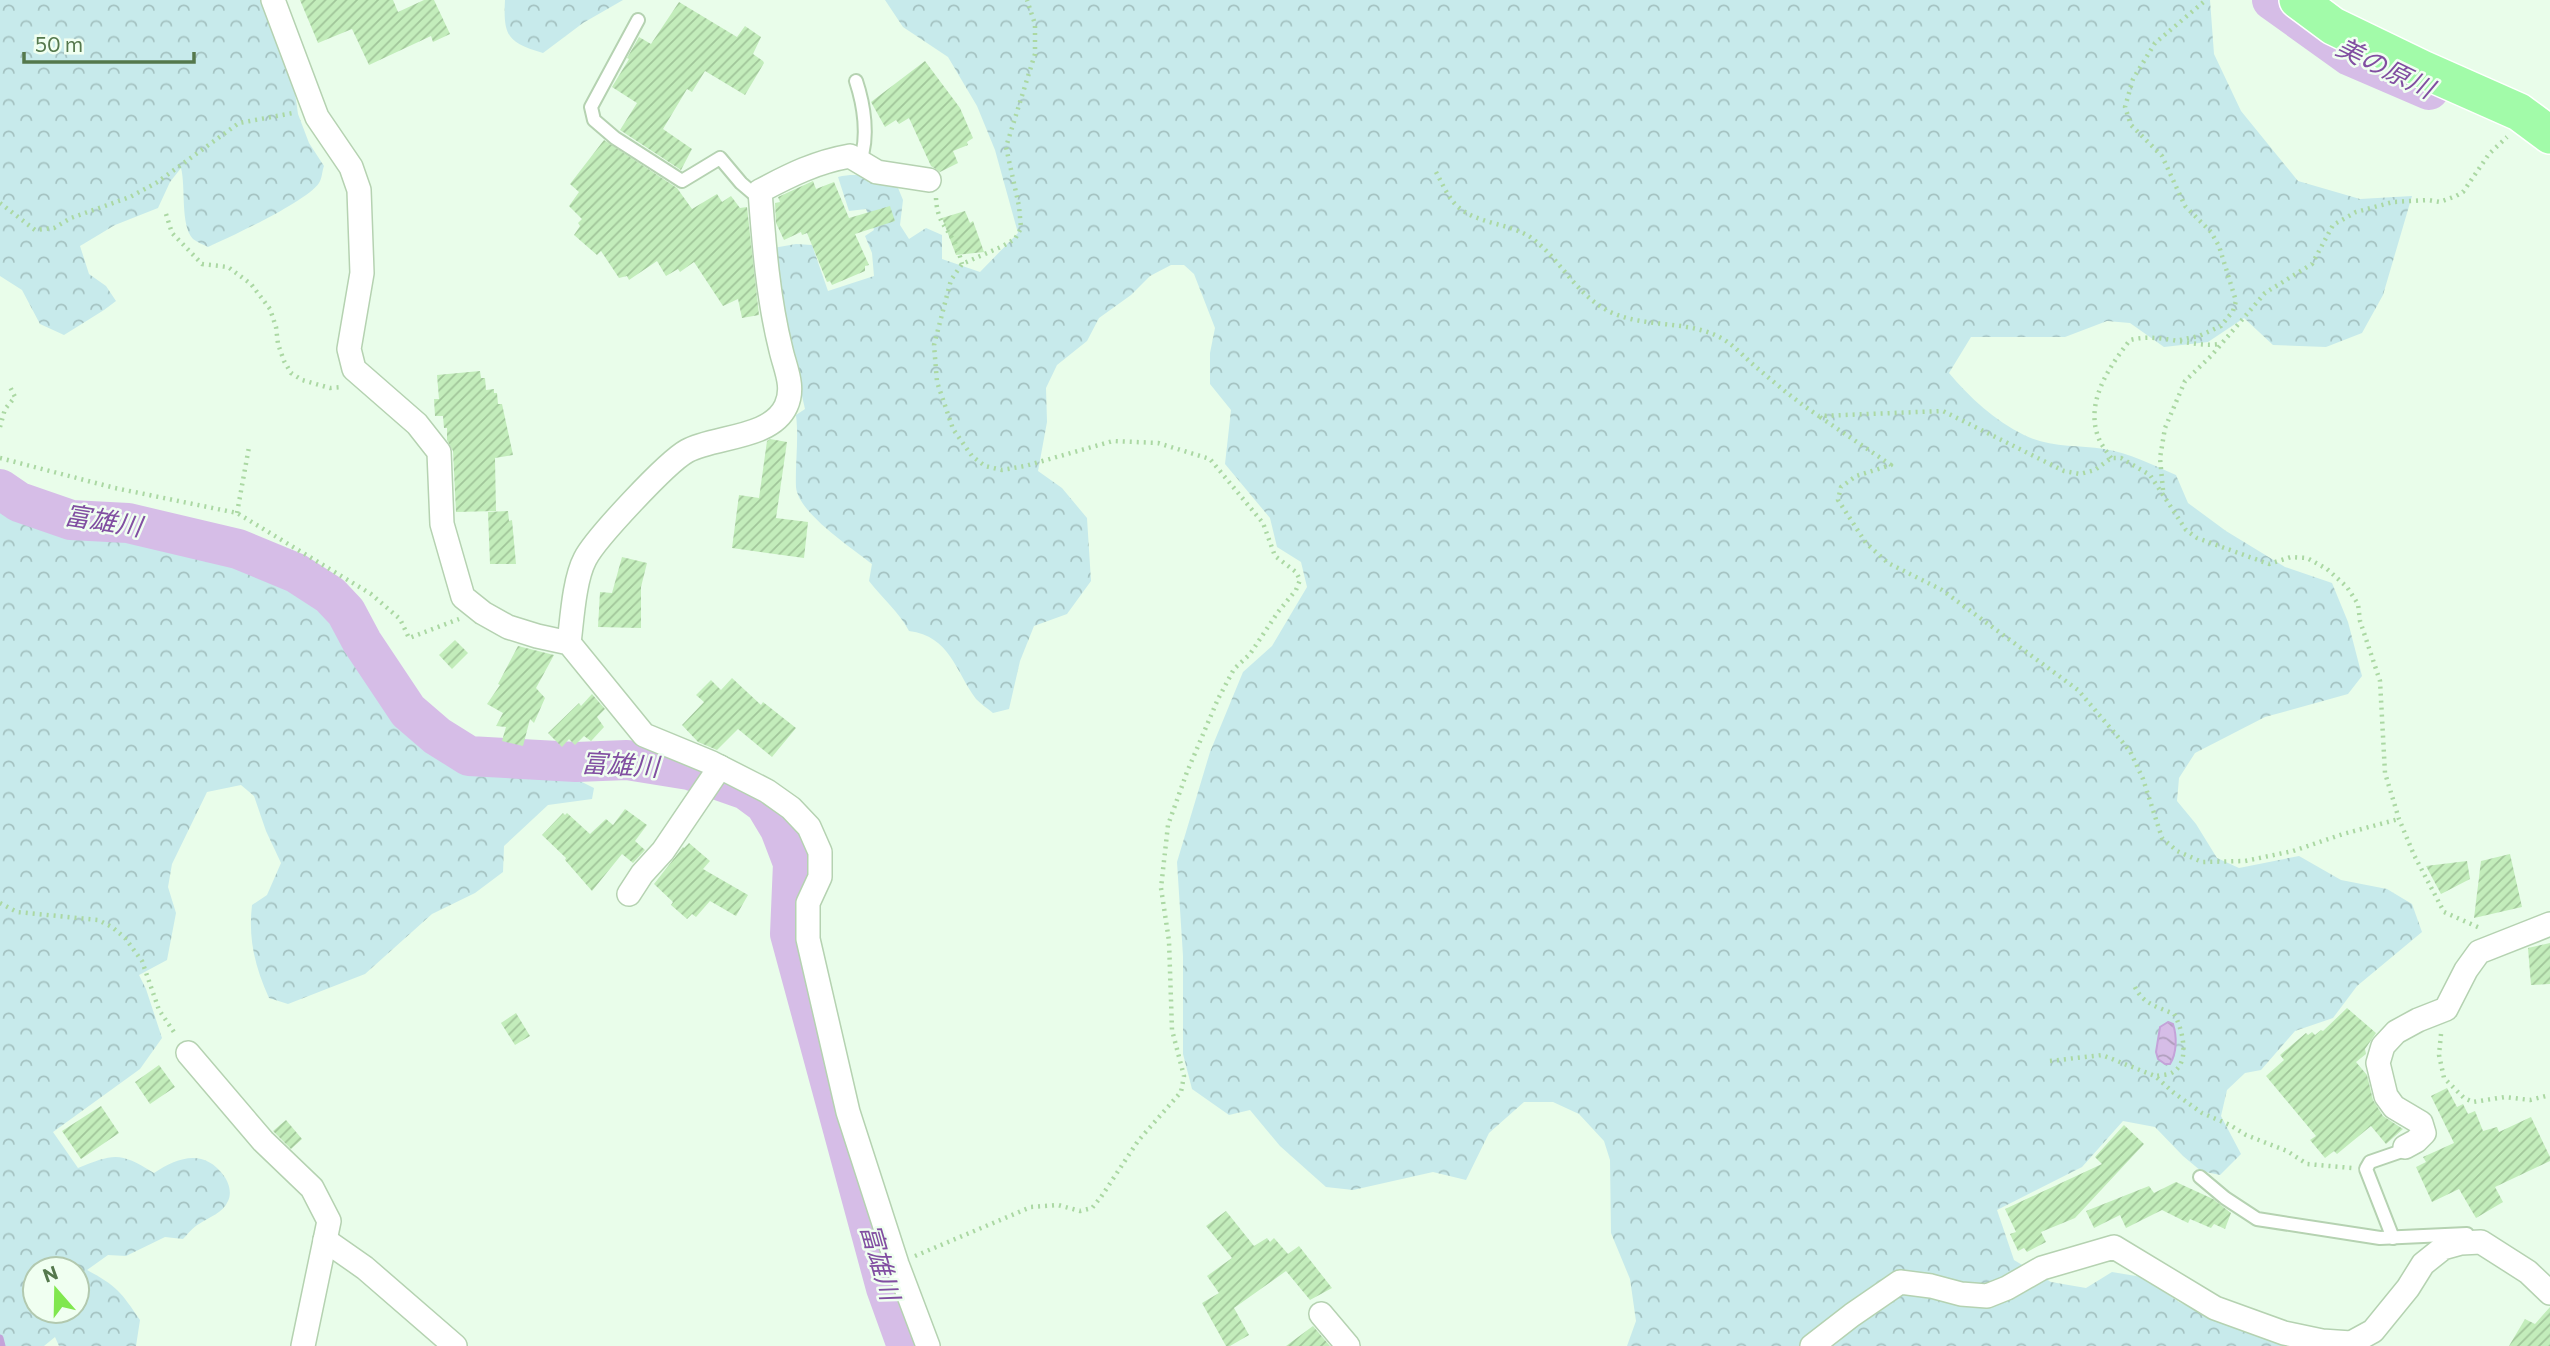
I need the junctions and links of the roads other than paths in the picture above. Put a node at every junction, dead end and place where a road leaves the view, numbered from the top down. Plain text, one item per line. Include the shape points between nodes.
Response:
1 (273, 0) edge
2 (2298, 0) edge
3 (638, 20) dead end
4 (856, 81) dead end
5 (2539, 127) edge
6 (860, 161) junction
7 (929, 180) road end
8 (761, 200) junction
9 (569, 643) junction
10 (720, 767) junction
11 (629, 894) dead end
12 (2550, 924) edge
13 (188, 1053) road end
14 (2405, 1147) joint
15 (2200, 1177) dead end
16 (2393, 1238) junction
17 (325, 1240) junction
18 (2481, 1242) junction
19 (2550, 1293) edge
20 (1321, 1314) dead end
21 (303, 1346) edge
22 (455, 1346) edge
23 (928, 1346) edge
24 (1348, 1346) edge
25 (1812, 1346) edge

1 - 9 street via 317,117 351,167 359,190 362,273 349,349 354,369 417,424 439,453 442,524 463,597 508,627
2 - 5 main road via 2333,26 2519,112
3 - 8 lane via 591,107 594,120 682,181 720,158
4 - 6 lane via 866,146
6 - 7 street via 877,172
6 - 8 street via 850,156 822,161 760,191
8 - 9 street via 768,284 790,380 787,406 753,432 686,451 610,527 585,560
9 - 10 street via 645,735
10 - 11 street
10 - 23 street via 791,808 808,827 820,852 820,877 808,903 808,939 848,1112
12 - 14 street via 2479,952 2446,1009 2396,1032 2384,1046 2378,1063 2386,1096 2394,1107 2421,1124 2424,1133
13 - 17 street via 263,1141 312,1188 329,1221
14 - 16 lane via 2370,1162 2366,1169
15 - 16 lane via 2257,1219
16 - 18 lane via 2469,1234
17 - 21 street
17 - 22 street via 365,1268
18 - 19 street via 2528,1272
18 - 25 street via 2443,1248 2423,1264 2373,1331 2351,1343 2284,1333 2215,1308 2114,1247 2042,1268 1987,1296 1900,1282
20 - 24 street

